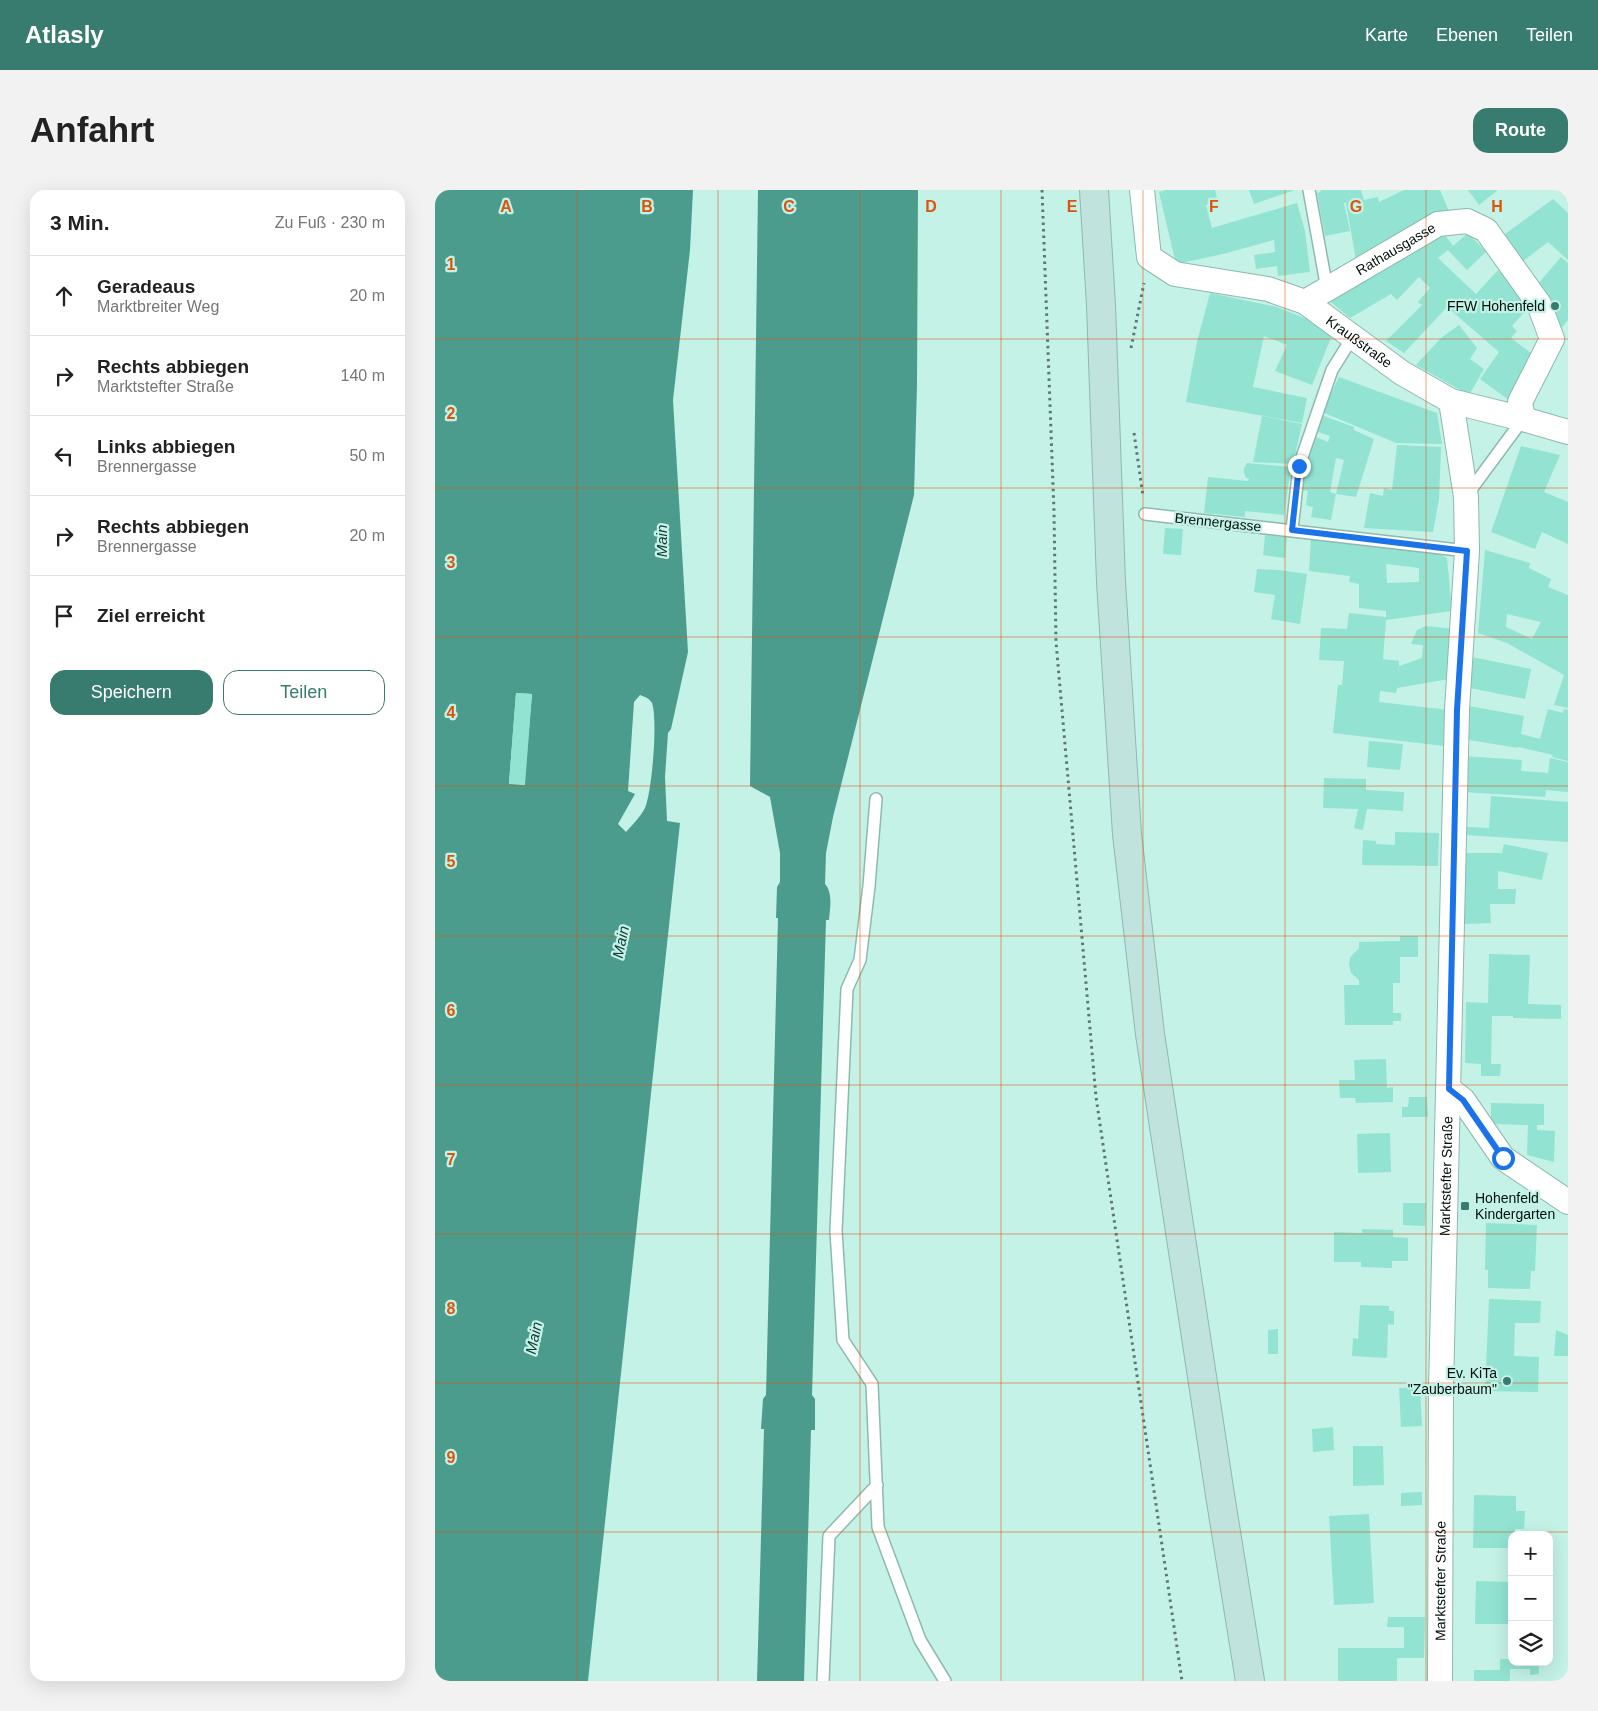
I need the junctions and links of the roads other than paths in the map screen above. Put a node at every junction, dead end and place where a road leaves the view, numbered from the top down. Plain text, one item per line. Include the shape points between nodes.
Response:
1 (1094, 190) edge
2 (1142, 190) edge
3 (1309, 190) edge
4 (1327, 289) junction
5 (1305, 302) junction
6 (1352, 338) junction
7 (1451, 401) junction
8 (1523, 418) junction
9 (1568, 432) edge
10 (1466, 497) junction
11 (1145, 514) road end
12 (1292, 530) junction
13 (1467, 551) junction
14 (876, 799) dead end
15 (1449, 1089) junction
16 (1568, 1202) edge
17 (877, 1485) junction
18 (823, 1681) edge
19 (945, 1681) edge
20 (1250, 1681) edge
21 (1441, 1681) edge

1 - 20 main road via 1111,582 1127,834 1151,1034 1219,1495
2 - 5 street, Kraußstraße via 1149,257 1175,274 1268,289
3 - 4 lane
4 - 5 street, Rathausgasse
4 - 8 street, Rathausgasse via 1438,224 1467,221 1486,230 1539,304 1552,339 1520,402
5 - 6 street, Kraußstraße
6 - 7 street, Kraußstraße via 1402,373
6 - 12 lane via 1332,370 1299,466
7 - 8 street, Kraußstraße
7 - 10 street, Marktstefter Straße
8 - 9 street, Kraußstraße
8 - 10 lane
10 - 13 street, Marktstefter Straße
11 - 12 lane, Brennergasse
12 - 13 lane, Brennergasse
13 - 15 street, Marktstefter Straße via 1457,710
14 - 17 lane via 860,960 847,989 836,1231 843,1340 872,1384
15 - 16 street via 1463,1100 1503,1158
15 - 21 street, Marktstefter Straße via 1441,1388
17 - 18 lane via 829,1536
17 - 19 lane via 878,1527 919,1640

